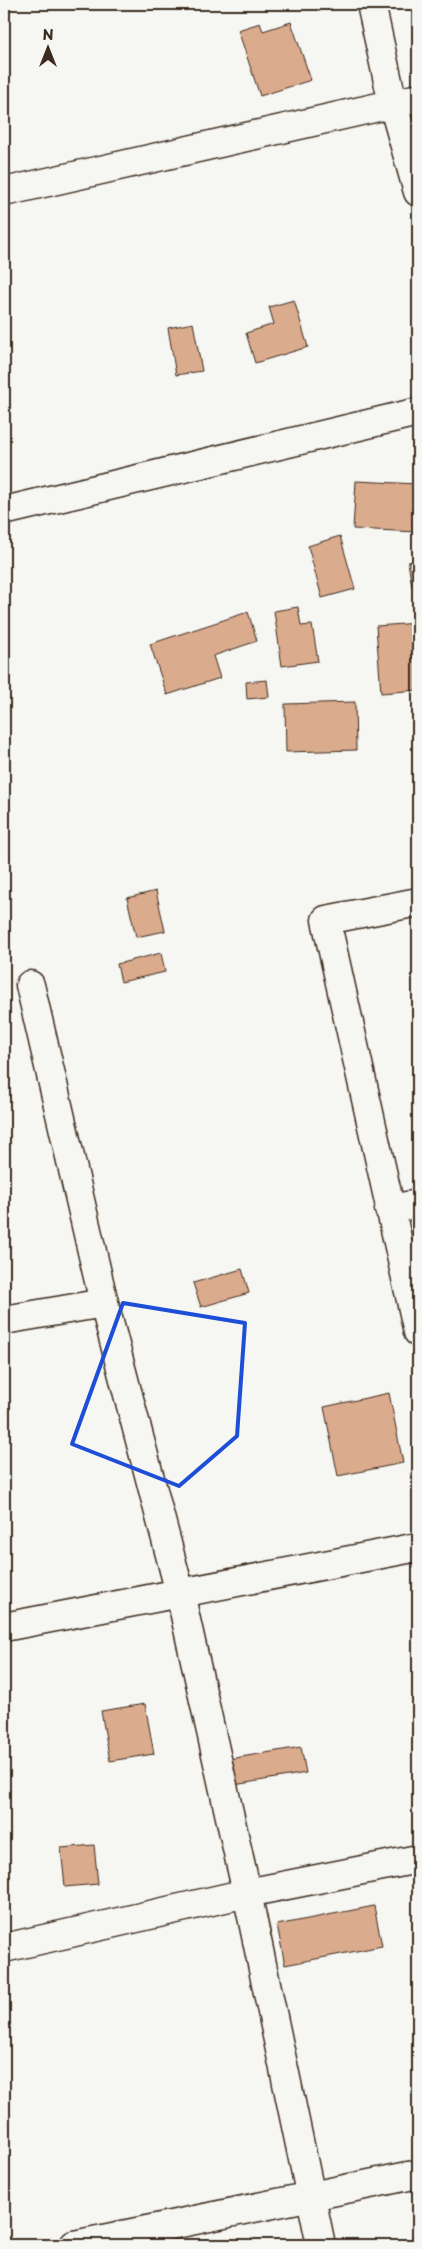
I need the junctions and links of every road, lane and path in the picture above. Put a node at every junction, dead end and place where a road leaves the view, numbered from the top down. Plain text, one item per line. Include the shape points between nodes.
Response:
1 (371, 4) edge
2 (406, 101) edge
3 (4, 192) edge
4 (418, 192) edge
5 (418, 412) edge
6 (4, 512) edge
7 (418, 902) edge
8 (30, 985) dead end
9 (418, 1204) edge
10 (389, 1209) junction
11 (104, 1303) junction
12 (4, 1320) edge
13 (418, 1332) edge
14 (418, 1547) edge
15 (180, 1593) junction
16 (4, 1627) edge
17 (418, 1858) edge
18 (247, 1893) junction
19 (4, 1948) edge
20 (418, 2174) edge
21 (310, 2195) junction
22 (74, 2245) edge
23 (321, 2245) edge

1 - 2 street
2 - 3 street
2 - 4 street
5 - 6 street
7 - 10 street via 326,920
8 - 11 street
9 - 10 street
10 - 13 street
11 - 12 street
11 - 15 street
14 - 15 street
15 - 16 street
15 - 18 street
17 - 18 street
18 - 19 street
18 - 21 street
20 - 21 street
21 - 22 street
21 - 23 street

